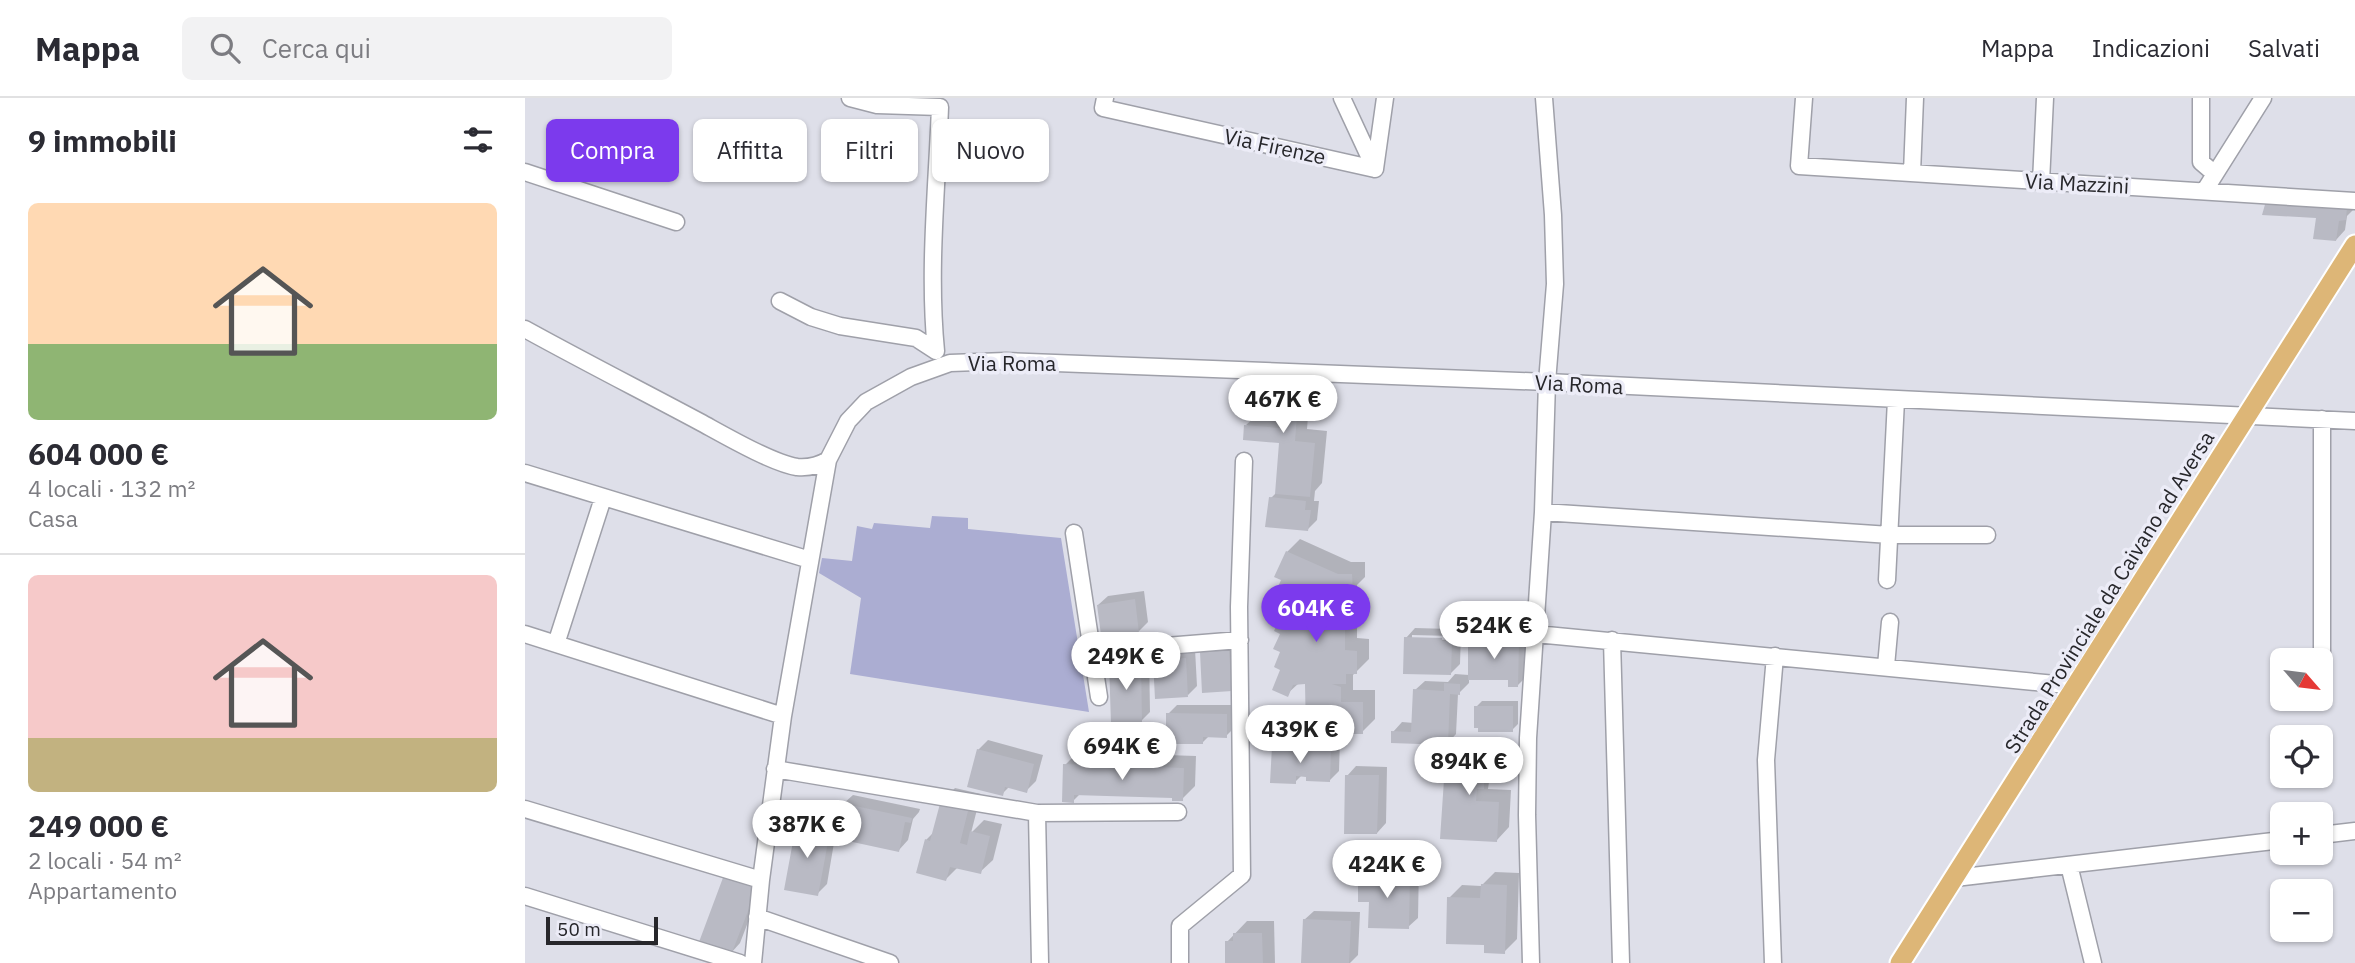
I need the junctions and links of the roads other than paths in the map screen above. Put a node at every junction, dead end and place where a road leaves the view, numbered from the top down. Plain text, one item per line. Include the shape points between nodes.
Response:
1 (850, 98) edge
2 (1105, 98) edge
3 (1342, 98) edge
4 (1385, 98) edge
5 (1545, 98) edge
6 (1804, 98) edge
7 (1915, 98) edge
8 (2045, 98) edge
9 (2201, 98) edge
10 (2263, 98) edge
11 (907, 101) edge
12 (944, 102) edge
13 (1375, 169) junction
14 (525, 172) edge
15 (1912, 173) junction
16 (2215, 174) junction
17 (2041, 181) junction
18 (2205, 190) junction
19 (2355, 201) edge
20 (676, 222) dead end
21 (2355, 245) edge
22 (780, 301) dead end
23 (525, 329) edge
24 (938, 359) junction
25 (1547, 382) junction
26 (1896, 400) junction
27 (2248, 415) junction
28 (2322, 419) junction
29 (2355, 421) edge
30 (828, 460) junction
31 (1244, 461) dead end
32 (525, 473) edge
33 (603, 498) junction
34 (1543, 512) junction
35 (1074, 533) dead end
36 (1890, 534) junction
37 (1987, 535) dead end
38 (810, 560) junction
39 (1887, 580) dead end
40 (1889, 622) dead end
41 (525, 634) edge
42 (1536, 634) junction
43 (1240, 640) junction
44 (1612, 640) junction
45 (556, 644) junction
46 (2322, 648) edge
47 (1092, 652) junction
48 (1775, 656) junction
49 (1886, 666) junction
50 (2077, 686) junction
51 (1099, 697) dead end
52 (783, 716) junction
53 (775, 769) junction
54 (525, 809) edge
55 (1178, 812) dead end
56 (1037, 813) junction
57 (2355, 831) edge
58 (2333, 834) edge
59 (2270, 840) edge
60 (2069, 865) junction
61 (1955, 878) junction
62 (761, 880) junction
63 (525, 896) edge
64 (757, 917) junction
65 (740, 963) edge
66 (753, 963) edge
67 (890, 963) edge
68 (1040, 963) edge
69 (1180, 963) edge
70 (1531, 963) edge
71 (1621, 963) edge
72 (1773, 963) edge
73 (1900, 963) edge
74 (2093, 963) edge

1 - 11 street via 877,104
2 - 13 street, Via Firenze via 1103,108
3 - 13 street
4 - 13 street
5 - 25 street via 1555,284
6 - 15 street, Via Mazzini via 1799,166
7 - 15 street
8 - 17 street
9 - 16 street via 2201,162
10 - 16 street
11 - 12 street
12 - 24 street via 935,263
14 - 20 street
15 - 17 street, Via Mazzini
16 - 18 street
17 - 18 street, Via Mazzini
18 - 19 street, Via Mazzini
21 - 27 main road, Strada Provinciale da Caivano ad Aversa
22 - 24 street via 840,326 916,338
23 - 30 street via 776,459 807,467
24 - 25 street, Via Roma via 950,363 1006,361
24 - 30 street, Via Roma via 866,402 848,421
25 - 26 street, Via Roma
25 - 34 street
26 - 27 street, Via Roma
26 - 36 street
27 - 28 street, Via Roma
27 - 50 main road, Strada Provinciale da Caivano ad Aversa
28 - 29 street, Via Roma
28 - 46 street
30 - 38 street, Via Roma
31 - 43 street
32 - 33 street
33 - 38 street
33 - 45 street
34 - 36 street
34 - 42 street
35 - 47 street
36 - 37 street
36 - 39 street
38 - 52 street, Via Roma
40 - 49 street
41 - 45 street
42 - 44 street
42 - 70 street via 1528,738
43 - 47 street
43 - 69 street via 1242,875 1180,926
44 - 48 street
44 - 71 street
45 - 52 street
47 - 51 street
48 - 49 street
48 - 72 street via 1766,760
49 - 50 street
50 - 61 main road, Strada Provinciale da Caivano ad Aversa
52 - 53 street, Via Roma
53 - 56 street
53 - 62 street, Via Roma
54 - 62 street
55 - 56 street
56 - 68 street
57 - 58 street
59 - 60 street
60 - 61 street
60 - 74 street
61 - 73 main road, Strada Provinciale da Caivano ad Aversa
62 - 64 street, Via Roma
63 - 65 street
64 - 66 street, Via Roma
64 - 67 street

